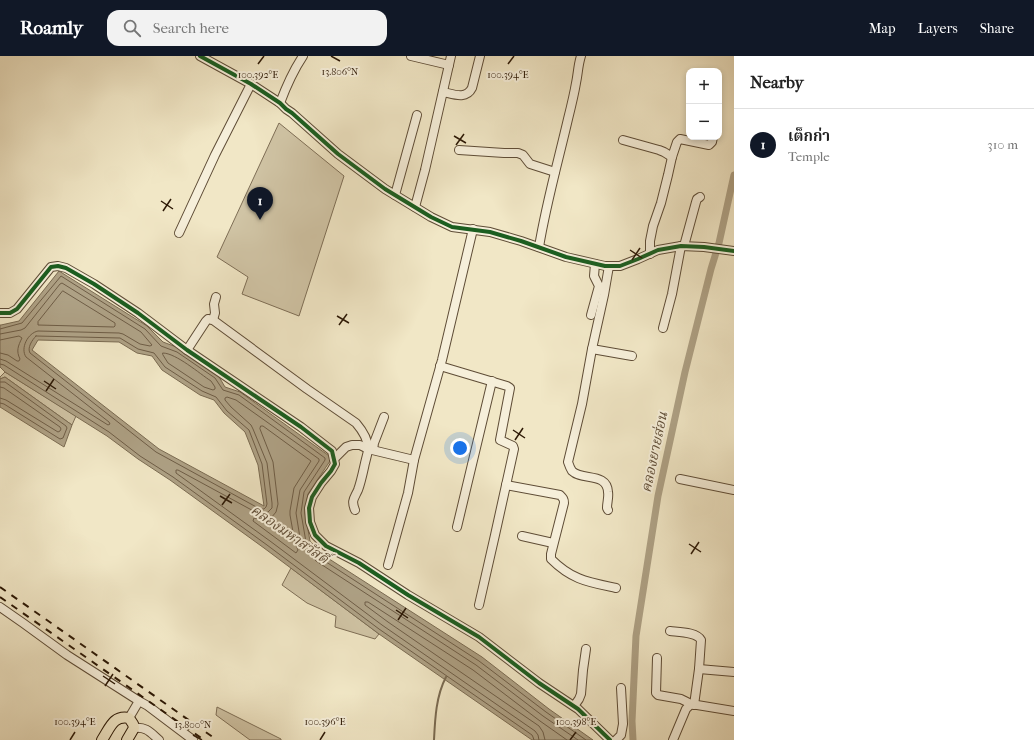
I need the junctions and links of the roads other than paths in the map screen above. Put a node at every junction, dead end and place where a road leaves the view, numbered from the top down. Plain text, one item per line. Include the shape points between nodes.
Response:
1 (200, 56) edge
2 (303, 56) edge
3 (411, 56) edge
4 (451, 56) edge
5 (480, 56) edge
6 (581, 56) edge
7 (449, 65) junction
8 (251, 84) junction
9 (443, 92) junction
10 (280, 103) junction
11 (416, 115) dead end
12 (623, 140) dead end
13 (712, 140) edge
14 (459, 150) dead end
15 (672, 157) junction
16 (554, 172) junction
17 (395, 195) junction
18 (700, 197) dead end
19 (415, 207) junction
20 (474, 229) junction
21 (179, 233) dead end
22 (682, 246) junction
23 (539, 247) junction
24 (730, 250) edge
25 (650, 254) junction
26 (595, 264) junction
27 (609, 266) junction
28 (216, 297) dead end
29 (0, 312) edge
30 (591, 315) dead end
31 (213, 320) junction
32 (663, 328) dead end
33 (592, 349) junction
34 (187, 350) junction
35 (632, 356) dead end
36 (440, 366) junction
37 (492, 381) junction
38 (384, 417) dead end
39 (370, 450) junction
40 (334, 459) junction
41 (412, 459) junction
42 (680, 480) dead end
43 (506, 485) junction
44 (734, 490) edge
45 (355, 510) dead end
46 (608, 510) dead end
47 (457, 527) dead end
48 (393, 531) dead end
49 (522, 536) dead end
50 (553, 543) junction
51 (388, 565) dead end
52 (616, 588) dead end
53 (479, 605) dead end
54 (0, 607) edge
55 (670, 631) dead end
56 (586, 649) dead end
57 (657, 658) dead end
58 (699, 669) junction
59 (734, 672) edge
60 (621, 688) dead end
61 (139, 701) junction
62 (692, 704) junction
63 (574, 706) junction
64 (734, 710) edge
65 (132, 723) junction
66 (102, 740) edge
67 (128, 740) edge
68 (159, 740) edge
69 (193, 740) edge
70 (610, 740) edge
71 (616, 740) edge
72 (673, 740) edge

1 - 8 street
2 - 10 street via 288,82
3 - 7 street
4 - 7 street
5 - 9 street via 470,93 462,96
6 - 16 street
7 - 9 street
8 - 10 street
8 - 21 street
9 - 19 street
10 - 17 street via 338,154
11 - 17 street
12 - 15 street via 659,150
13 - 15 street via 709,145 679,139
14 - 16 street via 518,153 530,164
15 - 25 street via 653,226
16 - 23 street
17 - 19 street
18 - 22 street via 697,199
19 - 20 street via 452,227
20 - 23 street
20 - 36 street
22 - 24 street
22 - 25 street
22 - 32 street
23 - 26 street
25 - 27 street via 620,266
26 - 27 street
26 - 30 street via 594,276 599,286
27 - 33 street
28 - 31 street
29 - 34 street via 10,313 17,309 52,267 58,266 94,284
31 - 34 street via 206,320
31 - 39 street via 356,423 361,428
33 - 35 street
33 - 46 street via 568,462 576,474 600,479 605,483
34 - 40 street via 301,427 332,452
36 - 37 street
36 - 41 street
37 - 43 street via 510,388 500,440 514,449
37 - 47 street
38 - 39 street
39 - 40 street via 360,445 352,445 346,447
39 - 41 street
39 - 45 street via 354,498
40 - 63 street via 335,464 312,497 309,508 314,535 326,546 359,563 479,637
41 - 48 street
41 - 51 street via 408,493
42 - 44 street
43 - 50 street via 560,495 563,498 564,503
43 - 53 street
49 - 50 street
50 - 52 street via 550,559 563,570 585,581
54 - 61 street via 67,655
55 - 58 street via 699,637
56 - 63 street via 581,694
57 - 62 street via 656,693
58 - 59 street
58 - 62 street
60 - 71 street via 623,724 621,735
61 - 65 street
61 - 69 street
62 - 64 street
62 - 72 street via 686,710
63 - 70 street
65 - 66 main road via 123,717 119,718
65 - 67 main road
65 - 68 street via 144,728

